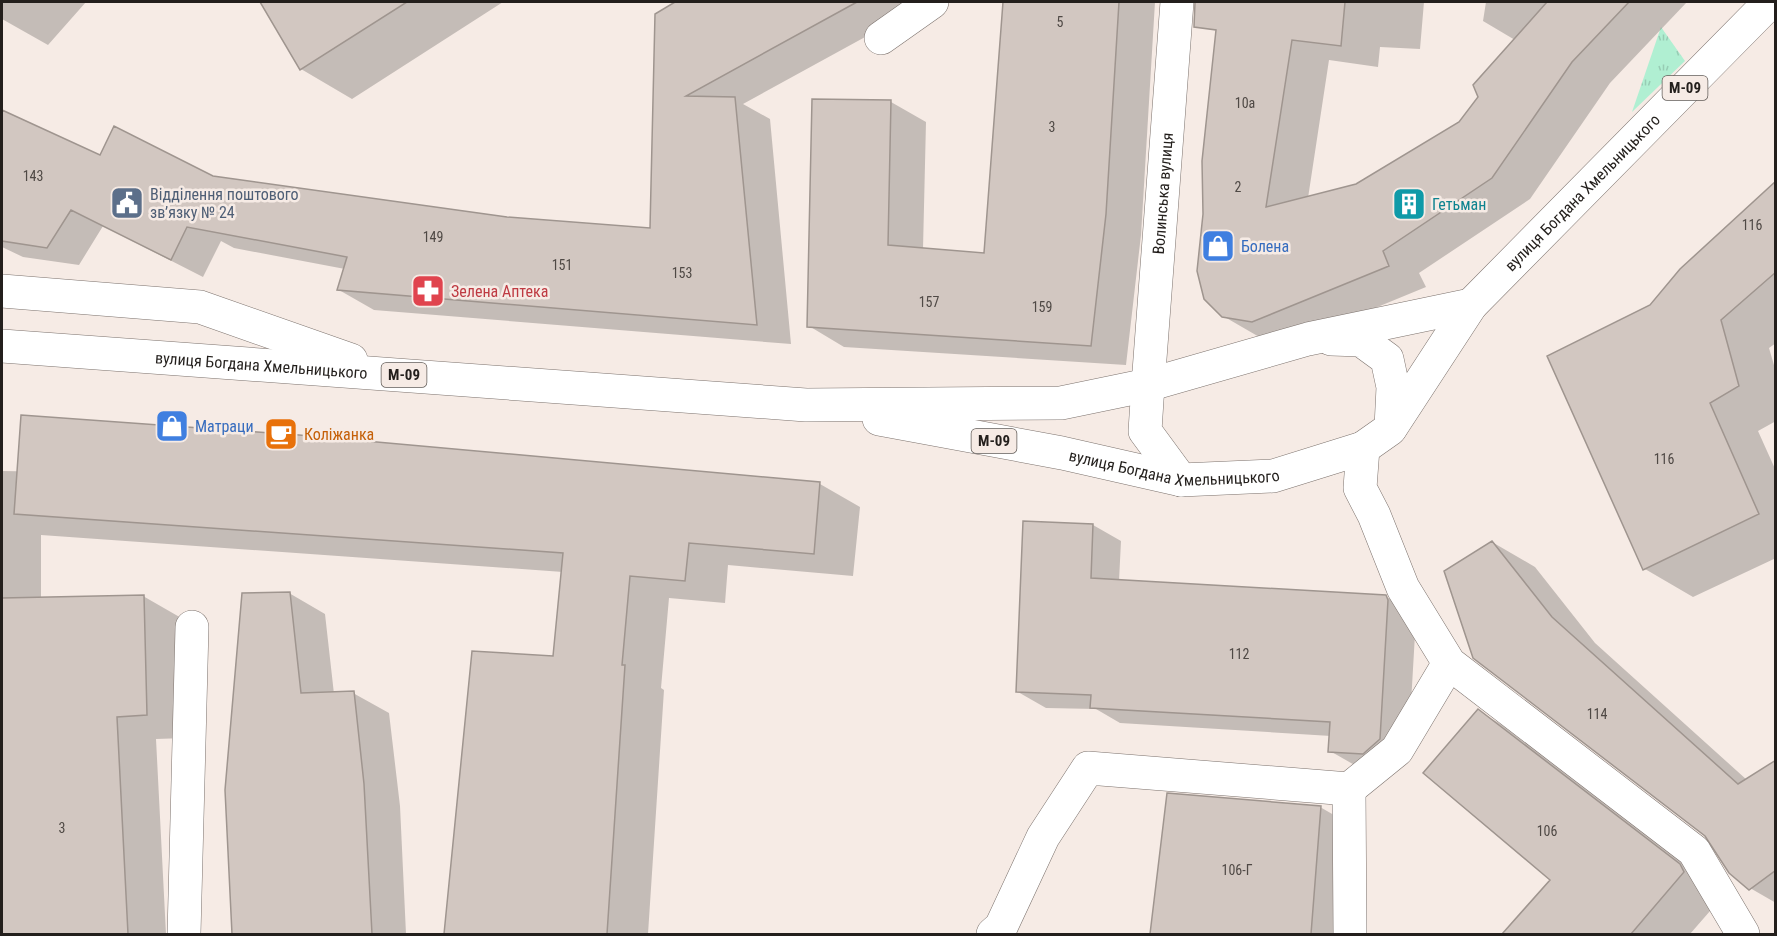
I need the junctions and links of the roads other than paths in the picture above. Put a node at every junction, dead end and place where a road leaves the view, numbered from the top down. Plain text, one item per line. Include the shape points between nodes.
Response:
1 (932, 2) edge
2 (1177, 2) edge
3 (1770, 2) edge
4 (881, 38) dead end
5 (2, 291) edge
6 (1471, 305) junction
7 (1308, 339) junction
8 (2, 346) edge
9 (392, 374) junction
10 (1148, 385) junction
11 (806, 405) junction
12 (1390, 429) junction
13 (1363, 448) junction
14 (1181, 480) junction
15 (192, 627) dead end
16 (1449, 663) junction
17 (1349, 789) junction
18 (184, 934) edge
19 (993, 934) edge
20 (1350, 934) edge
21 (1743, 934) edge

1 - 4 main road
2 - 10 main road, Волинська вулиця
3 - 6 main road, вулиця Богдана Хмельницького / М-09
5 - 9 main road via 200,307
6 - 7 main road, вулиця Богдана Хмельницького / М-09
6 - 12 main road, вулиця Богдана Хмельницького / М-09
7 - 10 main road, вулиця Богдана Хмельницького / М-09
7 - 12 main road via 1360,340 1387,359 1393,387
8 - 9 main road, вулиця Богдана Хмельницького / М-09
9 - 11 main road, вулиця Богдана Хмельницького / М-09
10 - 11 main road, вулиця Богдана Хмельницького / М-09 via 1061,403
10 - 14 main road, Волинська вулиця via 1145,430
11 - 14 main road, вулиця Богдана Хмельницького / М-09 via 1062,453
12 - 13 main road, вулиця Богдана Хмельницького / М-09
13 - 14 main road, вулиця Богдана Хмельницького / М-09 via 1273,476
13 - 16 main road via 1360,488 1403,588
15 - 18 main road
16 - 17 main road via 1398,750
16 - 21 main road via 1694,851
17 - 19 main road via 1088,768 1043,837 1000,927
17 - 20 main road

